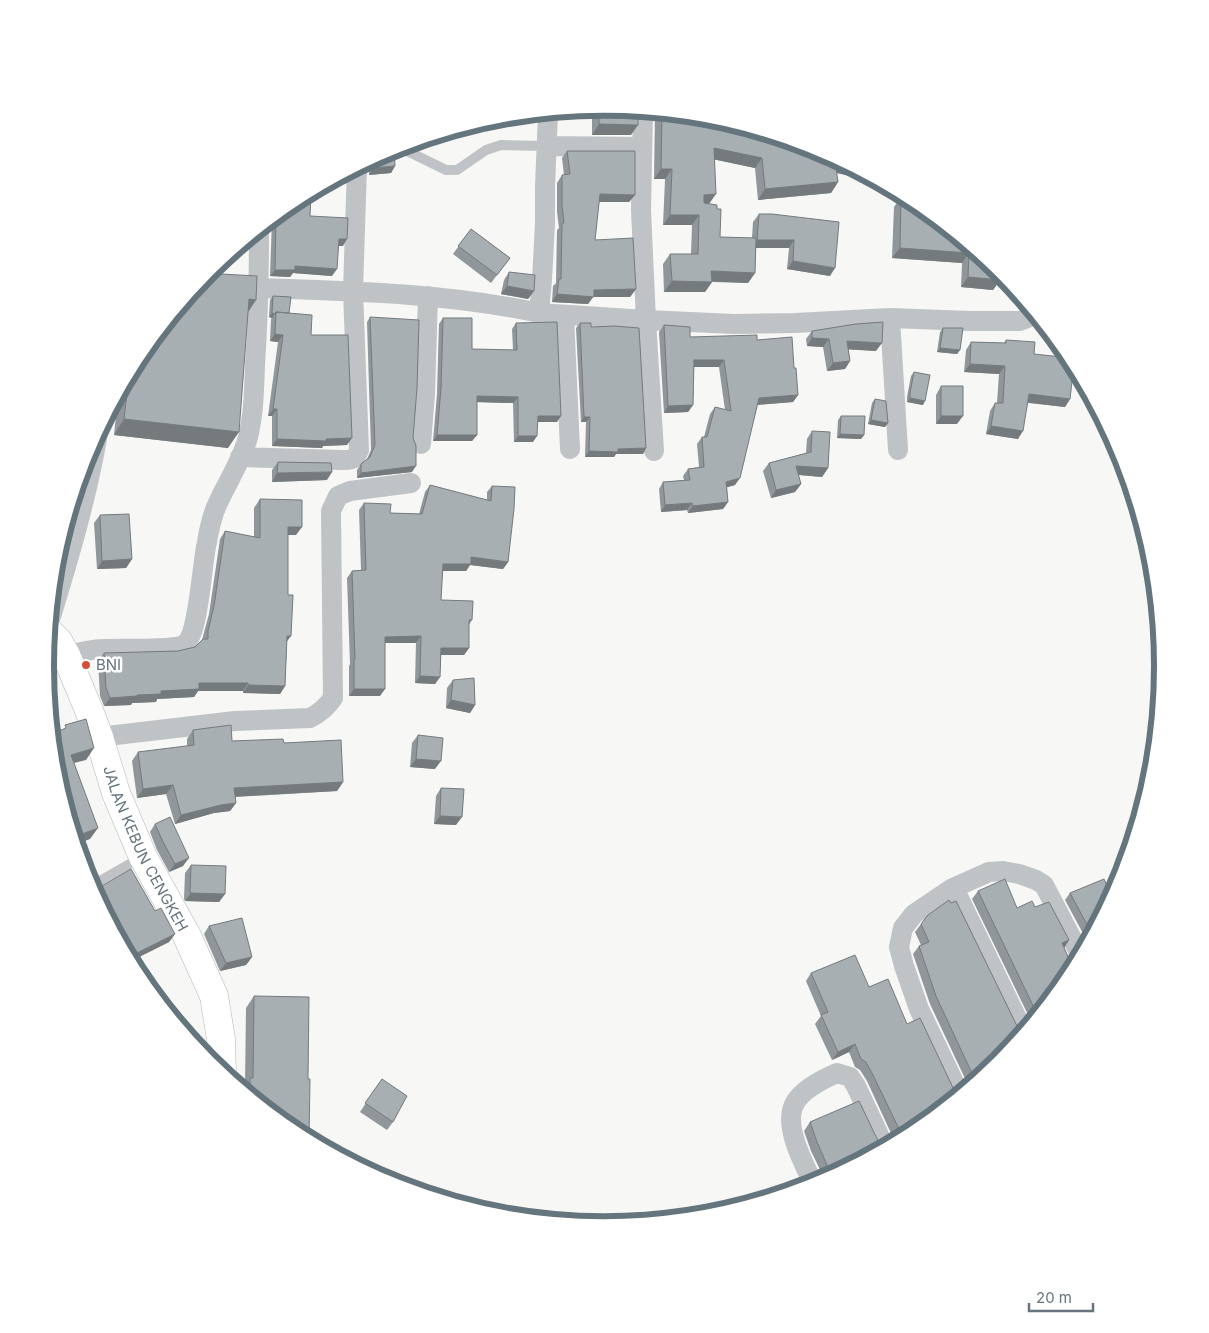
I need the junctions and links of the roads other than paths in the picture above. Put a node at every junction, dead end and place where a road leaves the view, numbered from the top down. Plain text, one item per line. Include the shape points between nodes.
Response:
1 (643, 117) edge
2 (548, 119) edge
3 (547, 146) junction
4 (642, 147) junction
5 (409, 152) edge
6 (357, 175) edge
7 (259, 238) edge
8 (259, 288) junction
9 (354, 291) junction
10 (428, 296) junction
11 (539, 313) junction
12 (564, 315) junction
13 (1030, 317) edge
14 (890, 318) junction
15 (646, 320) junction
16 (421, 444) dead end
17 (570, 450) dead end
18 (898, 450) dead end
19 (654, 451) dead end
20 (240, 457) junction
21 (92, 467) edge
22 (411, 483) dead end
23 (58, 593) edge
24 (55, 638) edge
25 (66, 655) junction
26 (99, 737) junction
27 (143, 856) junction
28 (98, 882) edge
29 (954, 888) junction
30 (1077, 948) edge
31 (1021, 1027) edge
32 (222, 1062) edge
33 (957, 1089) edge
34 (882, 1142) edge
35 (810, 1177) edge

1 - 4 street
2 - 3 street
3 - 4 street
3 - 5 lane via 500,146 486,150 457,170 446,170
3 - 11 street
4 - 15 street
6 - 9 street
7 - 8 street
8 - 9 street
8 - 20 street via 252,417
9 - 10 street
9 - 20 street via 357,456 352,460
10 - 11 street
10 - 16 street
11 - 12 street
12 - 15 street
12 - 17 street
13 - 14 street via 1020,321
14 - 15 street via 734,324
14 - 18 street
15 - 19 street
20 - 25 street via 216,507 206,543 192,632 186,643 180,647 101,649
21 - 23 street
22 - 26 street via 350,491 338,496 331,511 333,698 320,713 310,718 235,721
24 - 25 street, JALAN KEBUN CENGKEH
25 - 26 street, JALAN KEBUN CENGKEH
26 - 27 street, JALAN KEBUN CENGKEH via 116,793
27 - 28 lane
27 - 32 street, JALAN KEBUN CENGKEH via 187,936 214,996
29 - 30 street via 990,872 1002,871 1036,880 1044,885
29 - 31 street
29 - 33 street via 914,914 903,928 899,947 919,1009
34 - 35 street via 850,1077 838,1073 825,1079 802,1094 791,1113 795,1145

